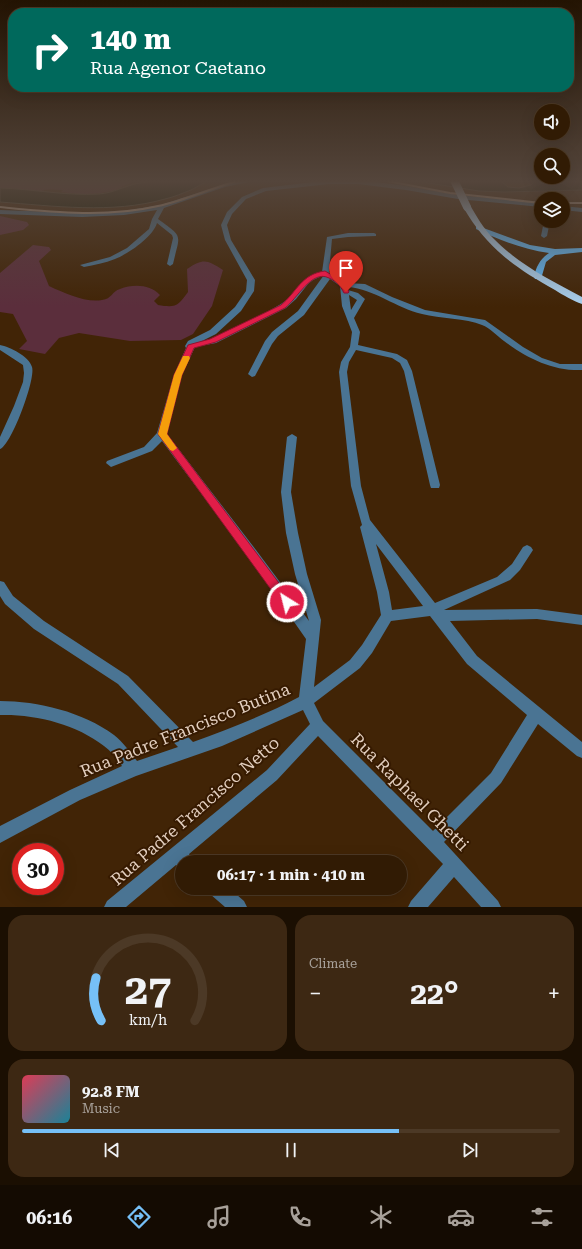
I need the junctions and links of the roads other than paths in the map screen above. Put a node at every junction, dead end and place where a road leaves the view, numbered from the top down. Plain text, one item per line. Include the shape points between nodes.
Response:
1 (155, 222) edge
2 (159, 222) edge
3 (224, 222) edge
4 (475, 222) edge
5 (478, 228) junction
6 (546, 228) edge
7 (374, 235) dead end
8 (544, 236) dead end
9 (582, 250) edge
10 (557, 252) junction
11 (170, 264) dead end
12 (84, 265) dead end
13 (327, 274) junction
14 (538, 277) junction
15 (345, 288) junction
16 (582, 301) edge
17 (351, 317) junction
18 (191, 346) junction
19 (0, 347) edge
20 (354, 347) junction
21 (582, 367) edge
22 (252, 374) dead end
23 (162, 434) junction
24 (292, 437) dead end
25 (0, 446) edge
26 (111, 463) dead end
27 (435, 485) dead end
28 (365, 521) junction
29 (527, 550) dead end
30 (0, 586) edge
31 (435, 613) junction
32 (387, 616) junction
33 (582, 620) edge
34 (314, 639) junction
35 (306, 701) junction
36 (0, 708) edge
37 (536, 714) junction
38 (318, 726) junction
39 (191, 750) junction
40 (582, 751) edge
41 (134, 769) junction
42 (0, 835) edge
43 (433, 842) junction
44 (184, 855) edge
45 (175, 862) edge
46 (454, 864) junction
47 (224, 895) edge
48 (113, 907) edge
49 (238, 907) edge
50 (417, 907) edge
51 (492, 907) edge

1 - 12 street via 150,233 125,252
2 - 11 street via 175,234
3 - 18 street via 228,240 251,280 250,291 238,309 213,332 188,345
4 - 5 highway, bridge
5 - 10 main road via 512,243
5 - 14 highway via 501,252
6 - 8 street
7 - 13 street via 328,238
9 - 10 main road
10 - 14 main road via 542,261
13 - 15 street
13 - 18 street via 313,276 305,281 291,300 283,306 213,340
13 - 22 street via 301,313 268,343
14 - 16 highway
15 - 17 street
15 - 17 street via 361,298
15 - 21 street via 362,286 423,312 482,322 548,364
17 - 20 street via 356,332
18 - 23 street via 178,375
19 - 25 street via 23,361 28,367 29,376
20 - 27 street via 388,354 403,361 408,371
20 - 28 street via 345,362 343,372 356,486
23 - 26 street via 148,449
23 - 34 street
24 - 34 street via 286,492 301,574 314,613
28 - 31 street
28 - 32 street
29 - 31 street via 520,564 501,580
30 - 39 street via 9,600 39,625 123,680
31 - 32 street
31 - 33 street via 537,614
31 - 37 street via 472,660
32 - 35 street, Rua Padre Francisco Butina via 367,649 354,664
34 - 35 street
35 - 38 street, Rua Raphael Ghetti
35 - 39 street, Rua Padre Francisco Butina via 222,739
36 - 41 street via 30,710 80,724 110,741
37 - 40 street
37 - 43 street via 496,778
38 - 43 street, Rua Raphael Ghetti
38 - 44 street, Rua Padre Francisco Netto via 272,774
39 - 41 street, Rua Padre Francisco Butina
41 - 42 street, Rua Padre Francisco Butina via 75,795
43 - 46 street, Rua Raphael Ghetti
45 - 48 street, Rua Padre Francisco Netto
46 - 50 street
46 - 51 street, Rua Raphael Ghetti
47 - 49 street

